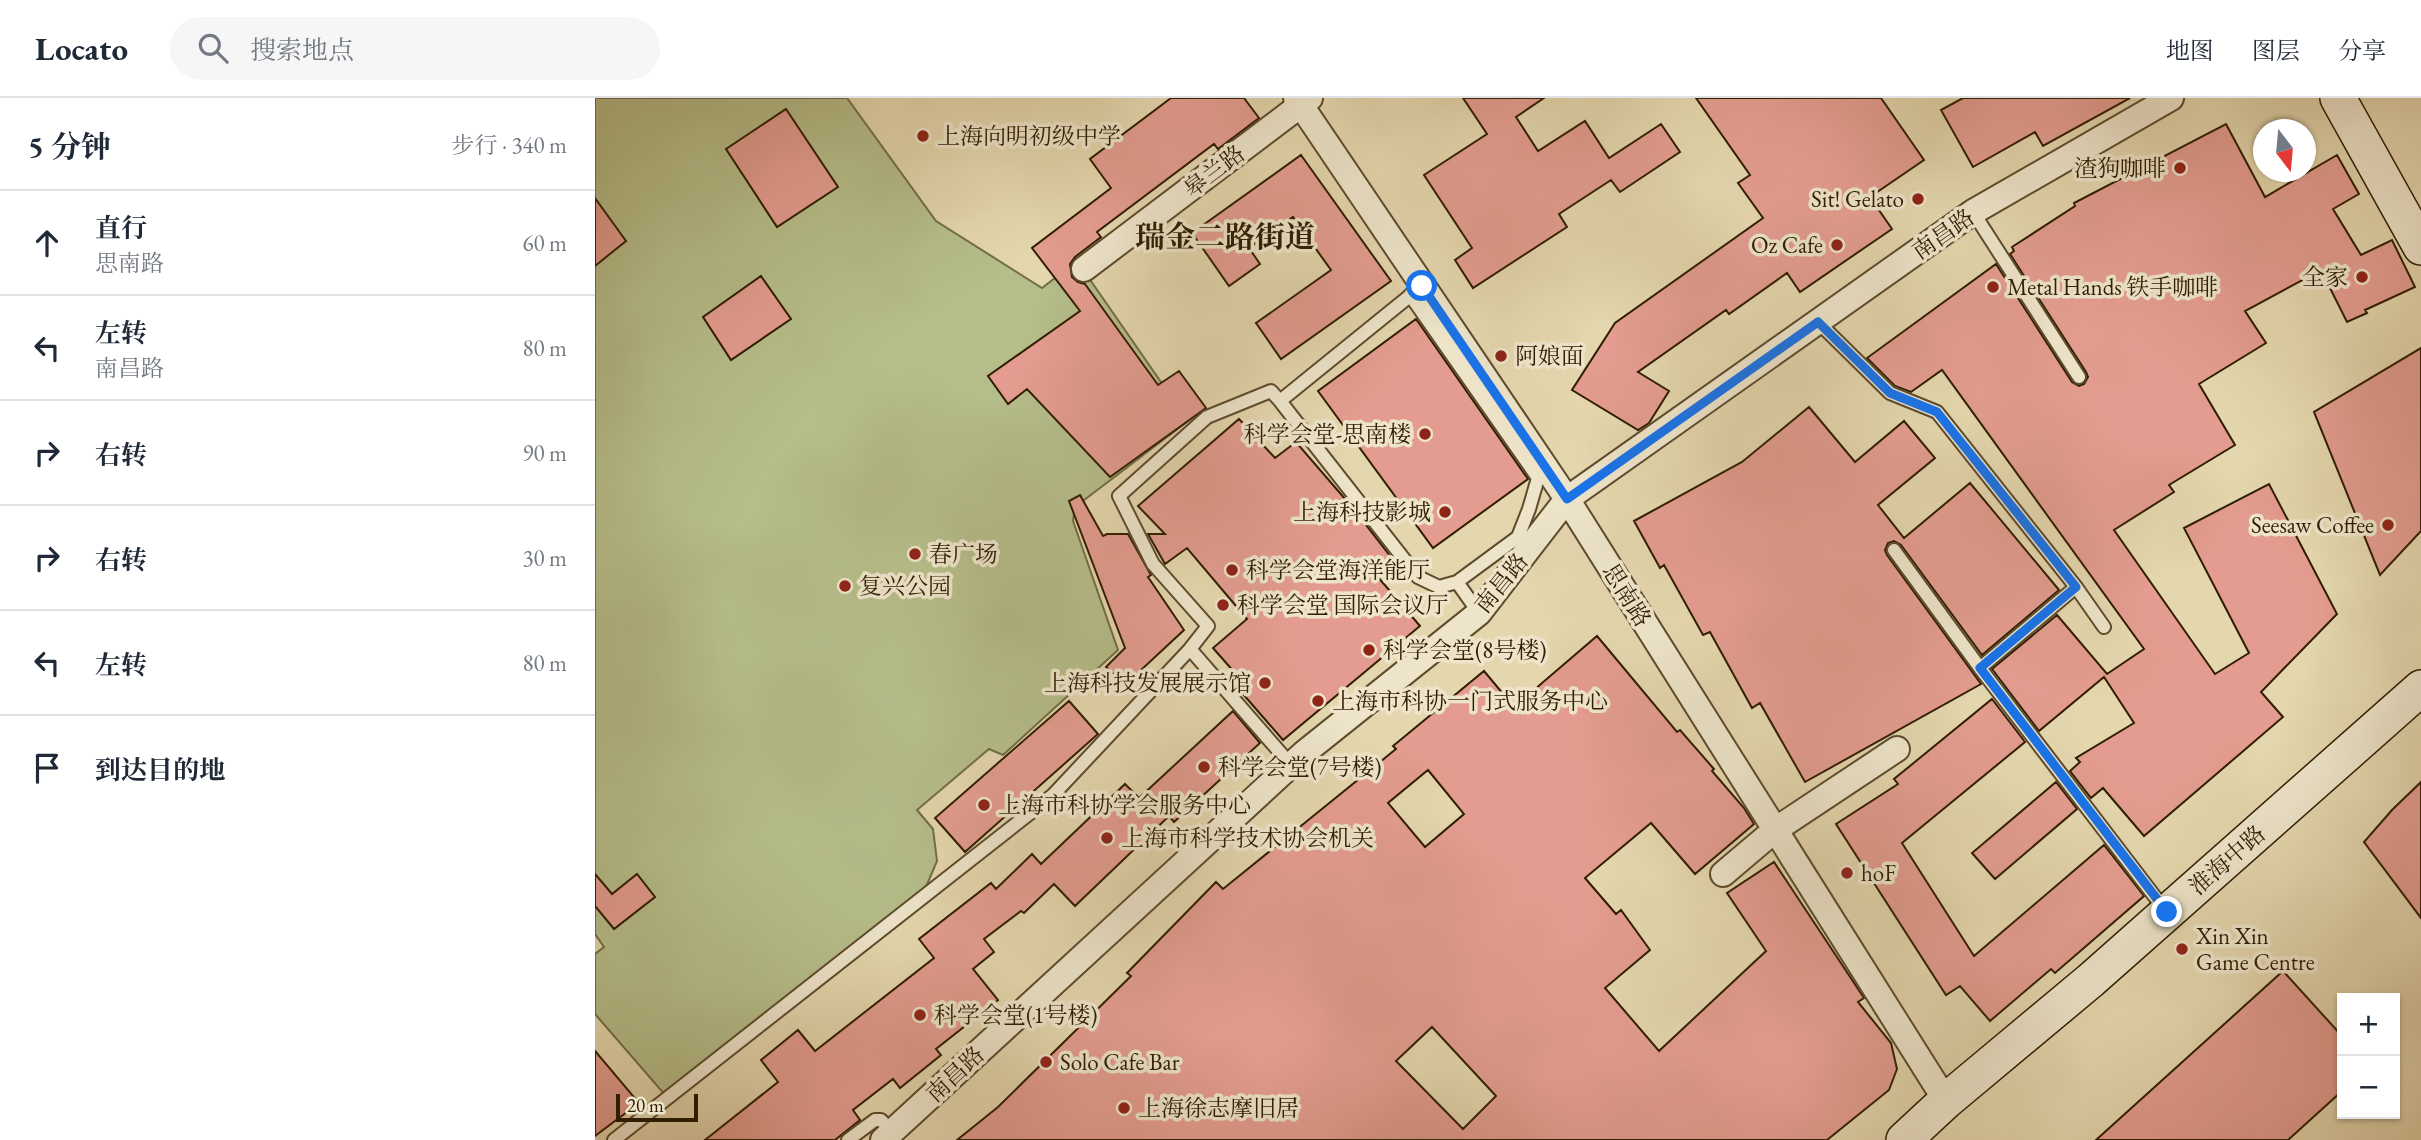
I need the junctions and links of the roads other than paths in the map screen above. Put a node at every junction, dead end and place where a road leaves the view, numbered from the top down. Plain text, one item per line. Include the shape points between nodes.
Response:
1 (2171, 98) edge
2 (2338, 98) edge
3 (1302, 100) edge
4 (1973, 212) junction
5 (2421, 247) edge
6 (1084, 269) dead end
7 (1416, 291) junction
8 (1818, 322) junction
9 (2080, 377) dead end
10 (1280, 401) junction
11 (1567, 499) junction
12 (1894, 550) dead end
13 (1457, 582) junction
14 (2076, 587) junction
15 (1479, 613) junction
16 (2104, 627) dead end
17 (1190, 649) junction
18 (1980, 668) junction
19 (2421, 688) edge
20 (1897, 749) dead end
21 (1291, 765) junction
22 (1775, 830) junction
23 (1723, 874) dead end
24 (2167, 912) junction
25 (1947, 1101) junction
26 (888, 1136) edge
27 (614, 1140) edge
28 (848, 1140) edge
29 (1904, 1140) edge

1 - 4 street, 南昌路
2 - 5 main road
3 - 6 street, 皋兰路
3 - 7 street, 思南路
4 - 8 street, 南昌路
4 - 9 lane
7 - 10 lane
7 - 11 street, 思南路
7 - 13 lane via 1538,478 1518,537
8 - 11 street, 南昌路
8 - 14 lane via 1890,393 1937,412
10 - 13 lane via 1418,577 1439,587
10 - 17 lane via 1271,391 1207,417 1119,496 1153,564 1208,626
11 - 15 street, 南昌路
11 - 22 street, 思南路
12 - 18 lane
13 - 15 lane
14 - 16 lane
14 - 18 lane
15 - 21 street, 南昌路
17 - 21 lane
17 - 27 lane via 1053,795
18 - 24 lane
19 - 24 main road, 淮海中路
20 - 22 street
21 - 26 street, 南昌路
22 - 23 street
22 - 25 street, 思南路
24 - 25 main road, 淮海中路
25 - 29 main road, 淮海中路
26 - 28 lane via 881,1120 875,1120

